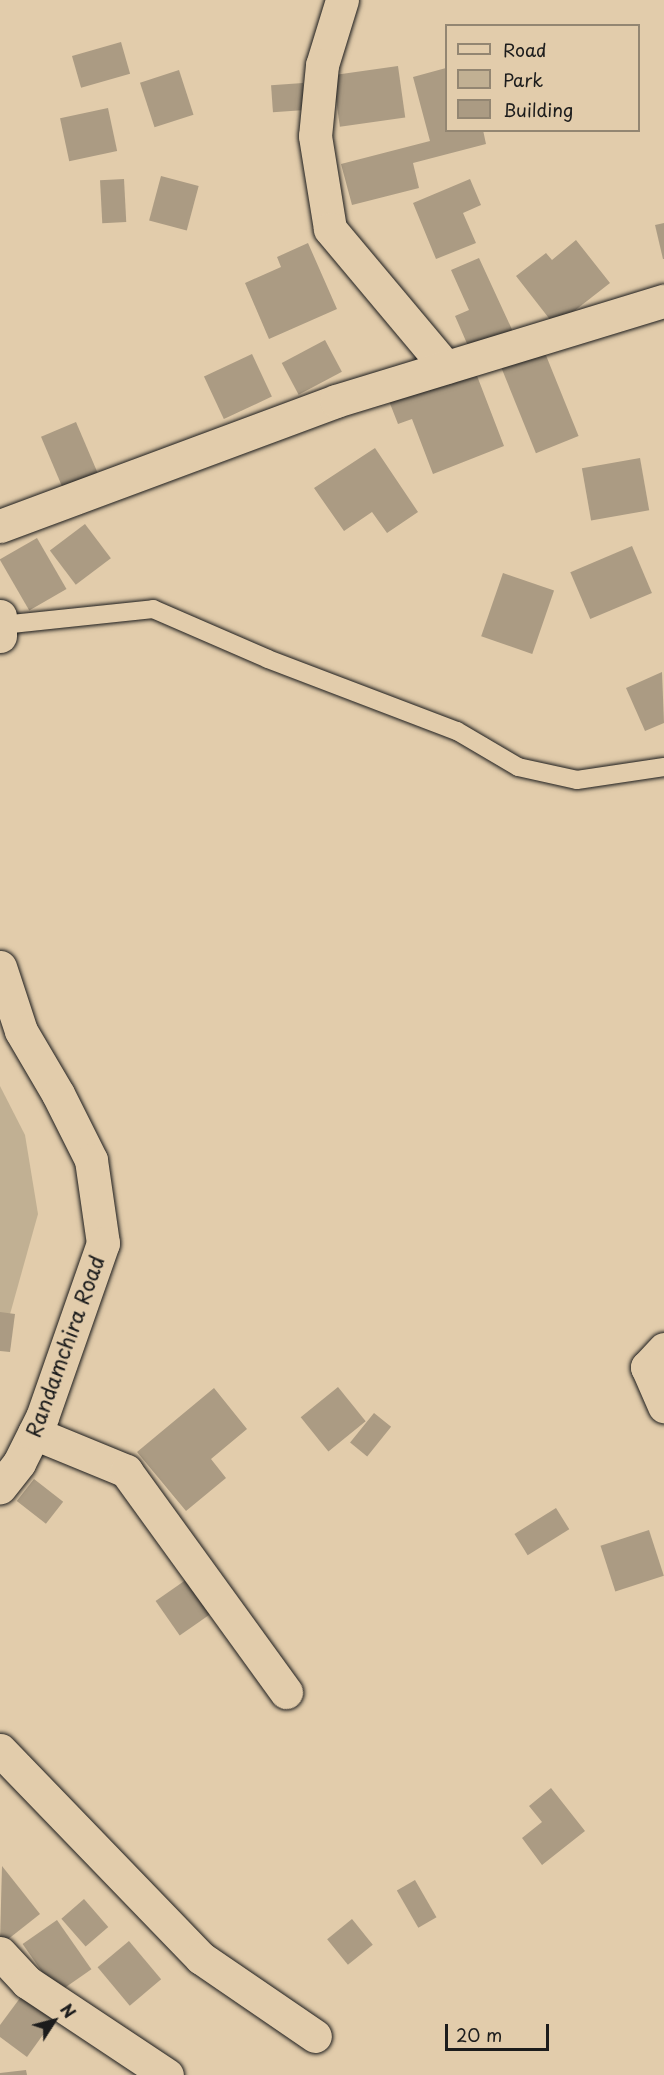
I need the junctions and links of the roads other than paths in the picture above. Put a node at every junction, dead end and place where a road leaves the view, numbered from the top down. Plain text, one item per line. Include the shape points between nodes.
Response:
1 (342, 0) edge
2 (664, 301) edge
3 (446, 367) junction
4 (0, 526) edge
5 (1, 626) edge
6 (664, 767) edge
7 (0, 967) edge
8 (664, 1349) edge
9 (664, 1406) edge
10 (34, 1433) junction
11 (0, 1487) edge
12 (286, 1692) dead end
13 (0, 1749) edge
14 (0, 1953) edge
15 (315, 2036) dead end
16 (167, 2075) edge

1 - 3 street via 322,65 315,136 330,229
2 - 3 street
3 - 4 street via 336,401
5 - 6 lane via 153,609 268,659 457,731 518,767 577,780
7 - 10 street, Randamchira Road via 21,1031 91,1160 103,1243
8 - 9 street via 647,1367
10 - 11 street, Randamchira Road
10 - 12 street via 126,1471
13 - 15 street via 201,1958
14 - 16 street via 27,1982

